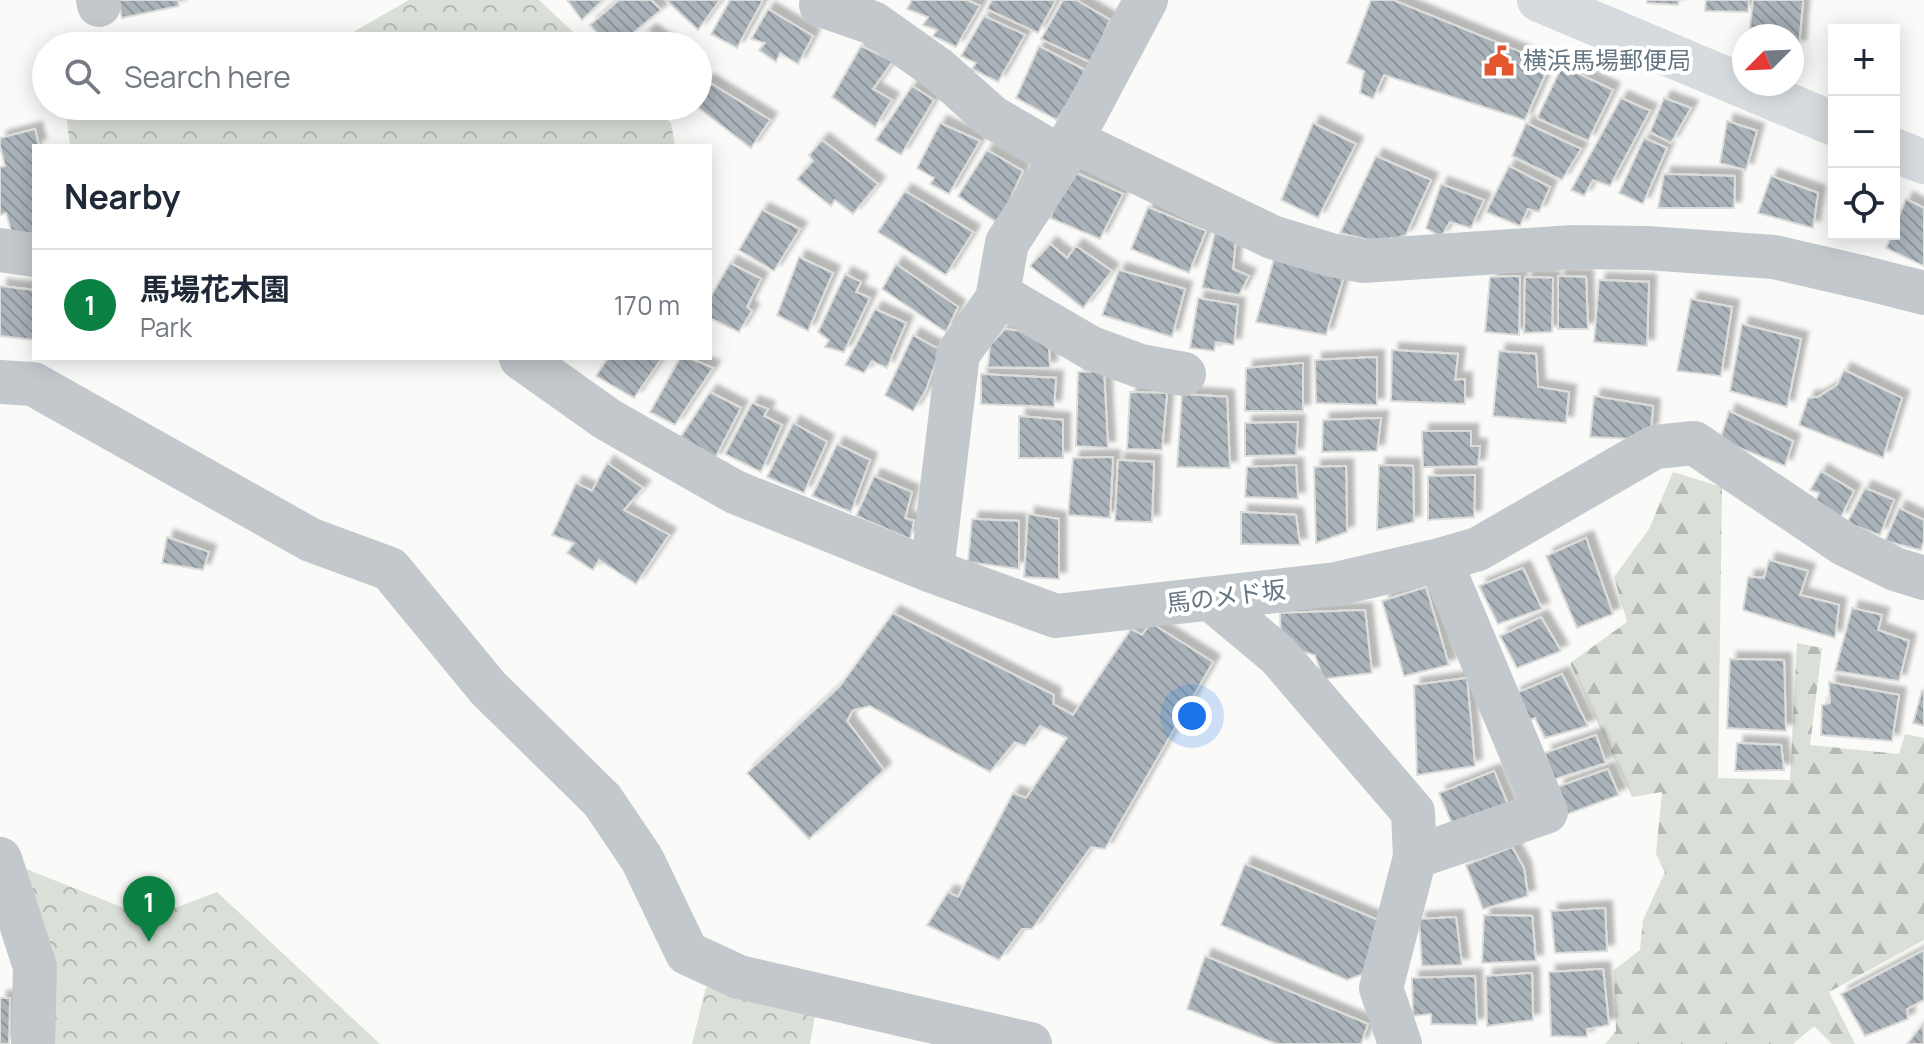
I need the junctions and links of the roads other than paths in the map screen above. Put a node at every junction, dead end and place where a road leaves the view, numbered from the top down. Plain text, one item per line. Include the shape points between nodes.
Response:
1 (1146, 0) edge
2 (1539, 0) edge
3 (821, 5) dead end
4 (1828, 121) edge
5 (1066, 149) junction
6 (1900, 152) edge
7 (1924, 162) edge
8 (0, 250) edge
9 (32, 255) edge
10 (1924, 293) edge
11 (998, 294) junction
12 (524, 360) edge
13 (1184, 374) dead end
14 (0, 382) edge
15 (1440, 560) junction
16 (932, 571) junction
17 (1924, 578) edge
18 (1211, 599) junction
19 (1415, 857) junction
20 (0, 859) edge
21 (33, 1044) edge
22 (1030, 1044) edge
23 (1400, 1044) edge

1 - 5 street
2 - 4 main road
3 - 5 street via 873,23 938,69 992,117
5 - 10 street via 1272,237 1363,261 1572,247 1647,248 1774,257
5 - 11 street via 1007,243
6 - 7 main road
8 - 9 street
11 - 13 street via 1091,348 1140,366
11 - 16 street via 958,354
12 - 16 street, 馬のメド坂 via 607,419 735,492
14 - 22 street via 33,384 311,540 390,569 488,688 602,800 642,859 687,953 739,977
15 - 17 street, 馬のメド坂 via 1478,549 1655,447 1694,443 1844,544
15 - 18 street, 馬のメド坂 via 1336,584
15 - 19 street via 1546,812
16 - 18 street, 馬のメド坂 via 1056,616
18 - 19 street via 1278,655 1413,812
19 - 23 street via 1381,988
20 - 21 street via 35,967

